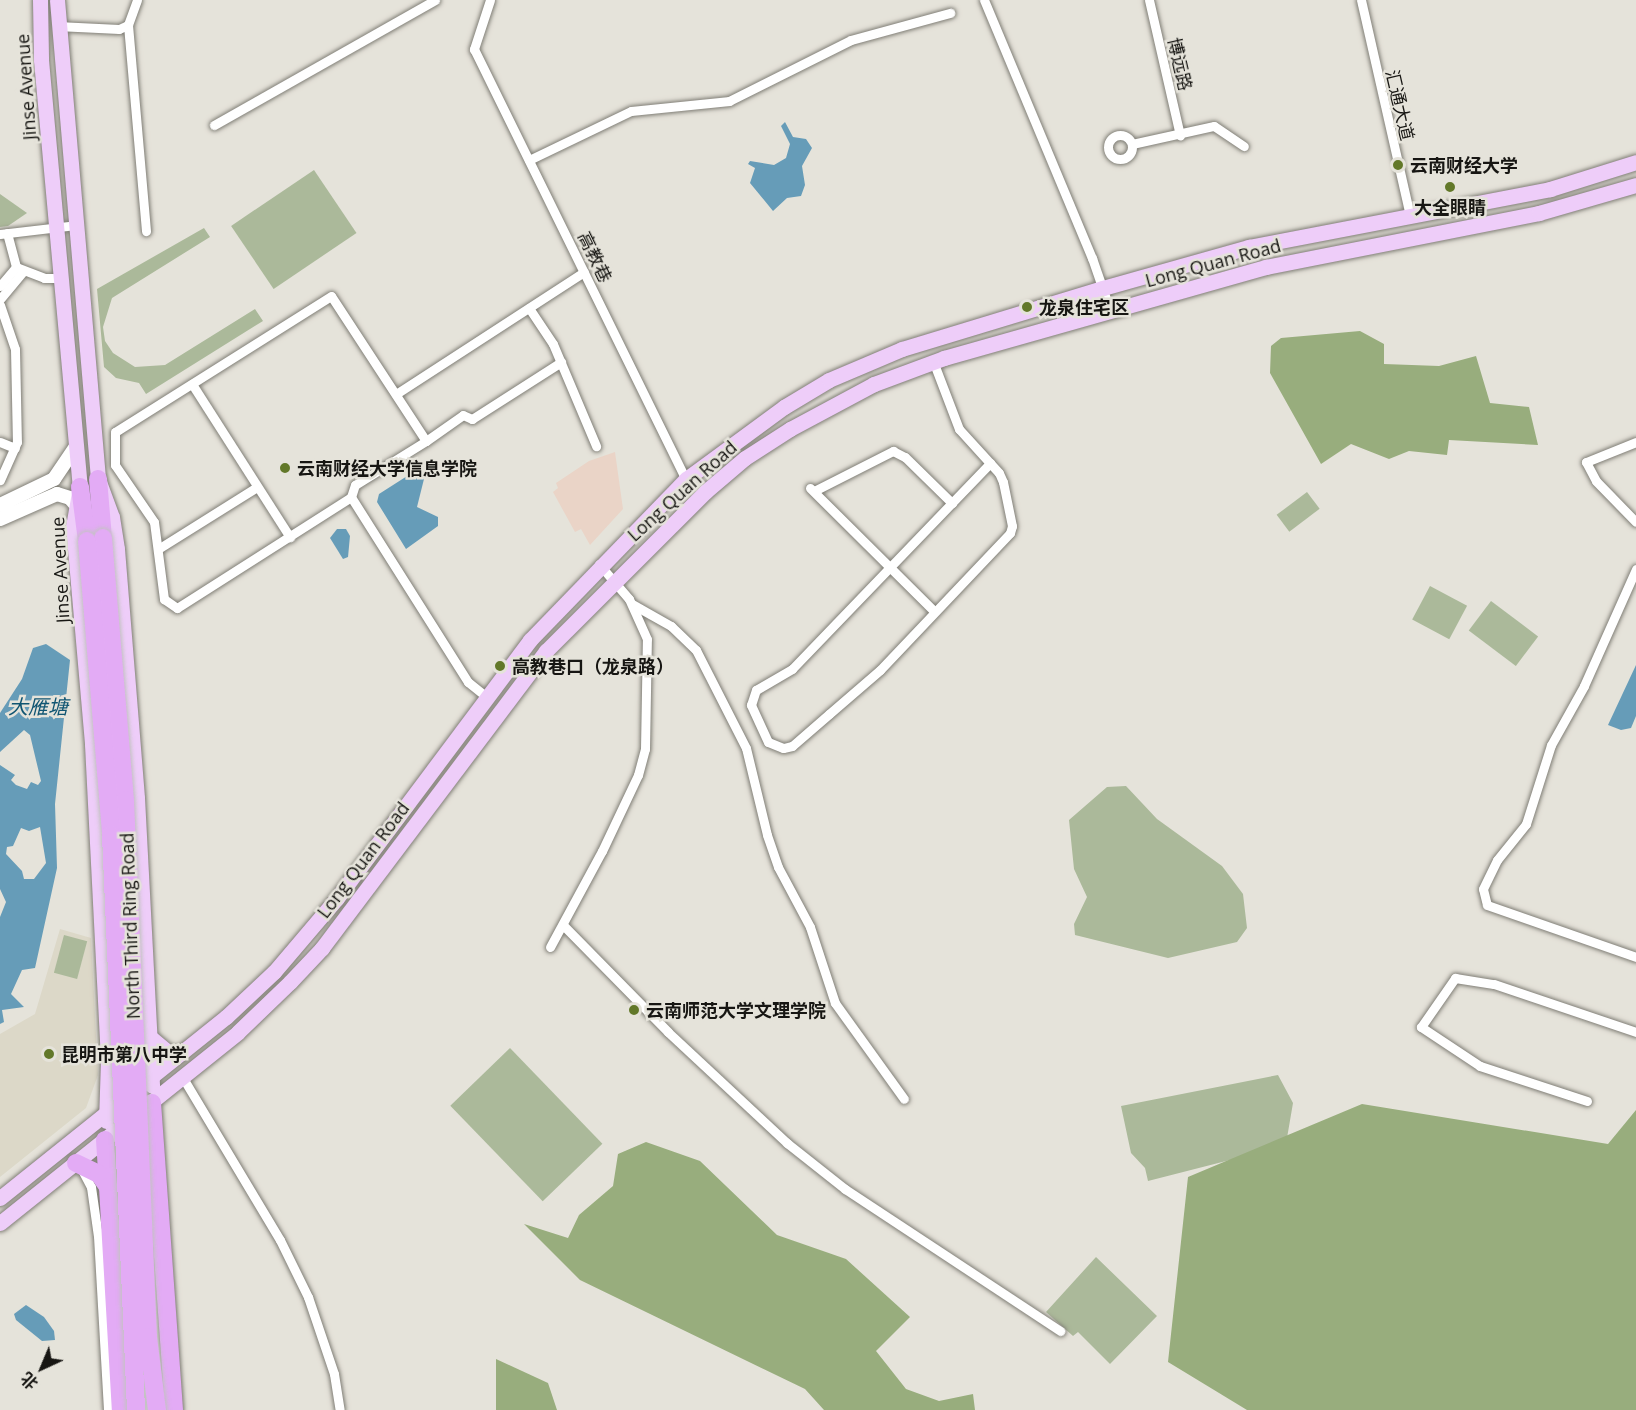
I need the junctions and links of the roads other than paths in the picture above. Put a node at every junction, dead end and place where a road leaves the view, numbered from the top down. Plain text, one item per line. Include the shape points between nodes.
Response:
1 (40, 0) edge
2 (57, 0) edge
3 (137, 0) edge
4 (435, 0) edge
5 (490, 0) edge
6 (984, 0) edge
7 (1149, 0) edge
8 (1360, 0) edge
9 (950, 13) dead end
10 (128, 25) junction
11 (57, 26) junction
12 (214, 125) dead end
13 (1180, 135) junction
14 (1132, 144) dead end
15 (1244, 146) dead end
16 (529, 160) junction
17 (1636, 162) edge
18 (1636, 185) edge
19 (1410, 216) junction
20 (77, 225) junction
21 (58, 227) junction
22 (146, 231) dead end
23 (4, 234) edge
24 (20, 269) junction
25 (584, 272) junction
26 (61, 278) junction
27 (0, 286) edge
28 (1103, 288) junction
29 (0, 299) edge
30 (0, 305) edge
31 (528, 308) junction
32 (1110, 310) junction
33 (933, 361) junction
34 (561, 362) junction
35 (192, 384) junction
36 (396, 394) junction
37 (426, 441) junction
38 (0, 442) edge
39 (1636, 442) edge
40 (76, 446) junction
41 (596, 446) dead end
42 (15, 448) junction
43 (990, 464) junction
44 (686, 478) junction
45 (98, 479) junction
46 (0, 480) edge
47 (257, 487) junction
48 (351, 497) junction
49 (80, 503) junction
50 (952, 503) junction
51 (0, 505) edge
52 (0, 519) edge
53 (1636, 522) edge
54 (290, 537) junction
55 (95, 540) junction
56 (159, 549) junction
57 (599, 564) junction
58 (890, 567) junction
59 (1636, 569) edge
60 (614, 581) junction
61 (632, 604) junction
62 (934, 611) junction
63 (485, 696) junction
64 (563, 925) junction
65 (550, 947) dead end
66 (1636, 957) edge
67 (146, 994) junction
68 (105, 996) junction
69 (1636, 1032) edge
70 (150, 1037) junction
71 (181, 1053) junction
72 (152, 1078) junction
73 (183, 1078) junction
74 (904, 1099) dead end
75 (1587, 1101) dead end
76 (152, 1103) junction
77 (106, 1114) junction
78 (105, 1140) junction
79 (76, 1163) junction
80 (108, 1187) junction
81 (0, 1198) edge
82 (0, 1224) edge
83 (1060, 1331) dead end
84 (108, 1410) edge
85 (121, 1410) edge
86 (136, 1410) edge
87 (157, 1410) edge
88 (174, 1410) edge
89 (340, 1410) edge

1 - 21 main road, Jinse Avenue via 41,60
2 - 11 main road, Jinse Avenue
3 - 10 street
4 - 12 street
5 - 16 street, 高教巷 via 474,49
6 - 28 street
7 - 13 street, 博远路
8 - 19 street, 汇通大道
9 - 16 street via 851,40 729,101 631,111
10 - 11 street
10 - 22 street
11 - 20 main road, Jinse Avenue
13 - 14 street
13 - 15 street via 1221,127
16 - 25 street, 高教巷
17 - 19 main road, Long Quan Road via 1550,189
18 - 32 main road, Long Quan Road via 1539,213 1266,267
19 - 28 main road, Long Quan Road via 1249,247
20 - 21 street
20 - 45 main road, Jinse Avenue
21 - 23 street
21 - 26 main road, Jinse Avenue
23 - 24 street
24 - 26 street via 44,278
24 - 27 street
24 - 29 street
25 - 31 street
25 - 44 street, 高教巷
26 - 40 main road, Jinse Avenue
28 - 32 street
28 - 44 main road, Long Quan Road via 926,340 850,371 784,407
30 - 42 street via 15,349
31 - 34 street
31 - 36 street
32 - 33 main road, Long Quan Road
33 - 43 street via 954,422
33 - 60 main road, Long Quan Road via 833,404 745,458 676,518
34 - 37 street via 471,419 463,415
34 - 41 street
35 - 36 street via 332,296
35 - 47 street
35 - 56 street via 115,432 115,465 154,522
36 - 37 street
37 - 48 street via 355,486
38 - 42 street
39 - 53 street via 1586,462 1596,481
40 - 49 main road, Jinse Avenue
40 - 51 street via 54,479
42 - 46 street
43 - 50 street
43 - 62 street via 1003,482 1012,526
44 - 57 main road, Long Quan Road
45 - 55 highway, North Third Ring Road
45 - 67 main road, Jinse Avenue via 112,517 117,549 137,798
47 - 54 street
47 - 56 street
48 - 54 street
48 - 63 street via 468,682
49 - 52 street via 53,494
49 - 55 highway, North Third Ring Road
49 - 68 main road, Jinse Avenue via 73,526 92,744
50 - 58 street
50 - 58 street via 905,457 893,451 812,489
54 - 56 street via 177,608 164,599
55 - 86 highway, North Third Ring Road, bridge
55 - 87 highway, North Third Ring Road, bridge via 124,800 148,1337
57 - 60 street
57 - 63 main road, Long Quan Road
58 - 62 street
58 - 62 street via 792,669 756,690 751,705 768,742 783,748 792,746 880,670
59 - 66 street via 1584,686 1551,745 1526,824 1497,860 1484,889 1487,905
60 - 61 street
60 - 73 main road, Long Quan Road via 546,651 322,948 255,1017
61 - 64 street via 647,639 645,749 638,774
61 - 74 street via 671,626 702,660 746,748 778,867 810,927 835,1003
63 - 71 main road, Long Quan Road via 337,898 274,972
64 - 65 street
64 - 83 street via 668,1032 787,1143 845,1189
67 - 68 main road via 138,1005 126,1009 113,1006
67 - 70 main road, Jinse Avenue
68 - 77 main road, Jinse Avenue
69 - 75 street via 1494,984 1455,978 1421,1027 1480,1066
70 - 71 main road via 169,1053
70 - 72 main road, Jinse Avenue
71 - 72 main road, Long Quan Road
72 - 76 main road, Jinse Avenue
72 - 77 main road, Long Quan Road
73 - 76 main road, Long Quan Road
73 - 89 street via 280,1240 308,1297 334,1374
76 - 78 main road, Long Quan Road
76 - 88 highway
77 - 78 main road, Jinse Avenue
77 - 81 main road, Long Quan Road
78 - 79 main road, Long Quan Road
78 - 80 highway
79 - 80 highway via 99,1174
79 - 82 main road, Long Quan Road
79 - 84 street via 87,1177 95,1204
80 - 85 highway

